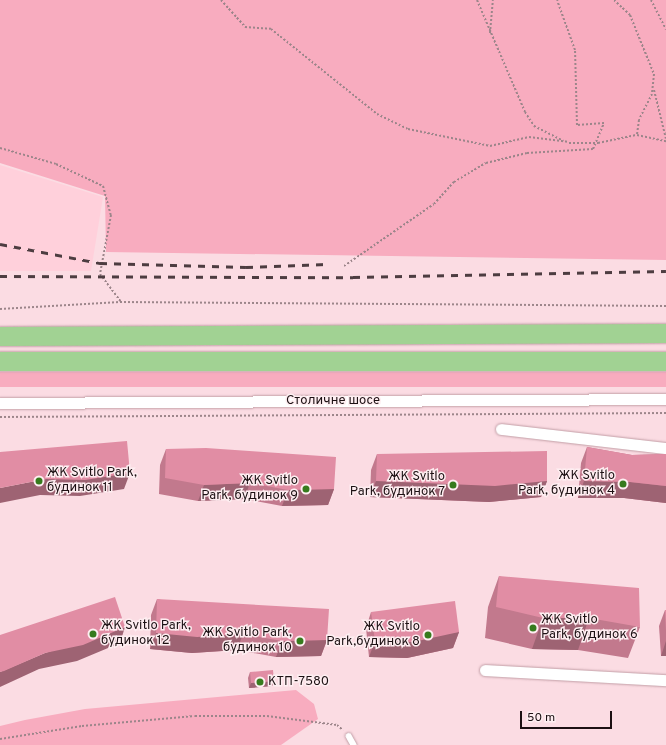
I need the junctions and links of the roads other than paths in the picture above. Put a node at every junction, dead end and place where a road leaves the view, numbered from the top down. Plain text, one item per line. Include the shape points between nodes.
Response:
1 (666, 333) edge
2 (0, 336) edge
3 (0, 361) edge
4 (666, 361) edge
5 (666, 399) edge
6 (0, 403) edge
7 (501, 429) dead end
8 (666, 448) edge
9 (485, 670) dead end
10 (666, 680) edge
11 (349, 736) road end
12 (354, 745) edge

1 - 2 highway
3 - 4 highway
5 - 6 street, Столичне шосе
7 - 8 street
9 - 10 street
11 - 12 lane

